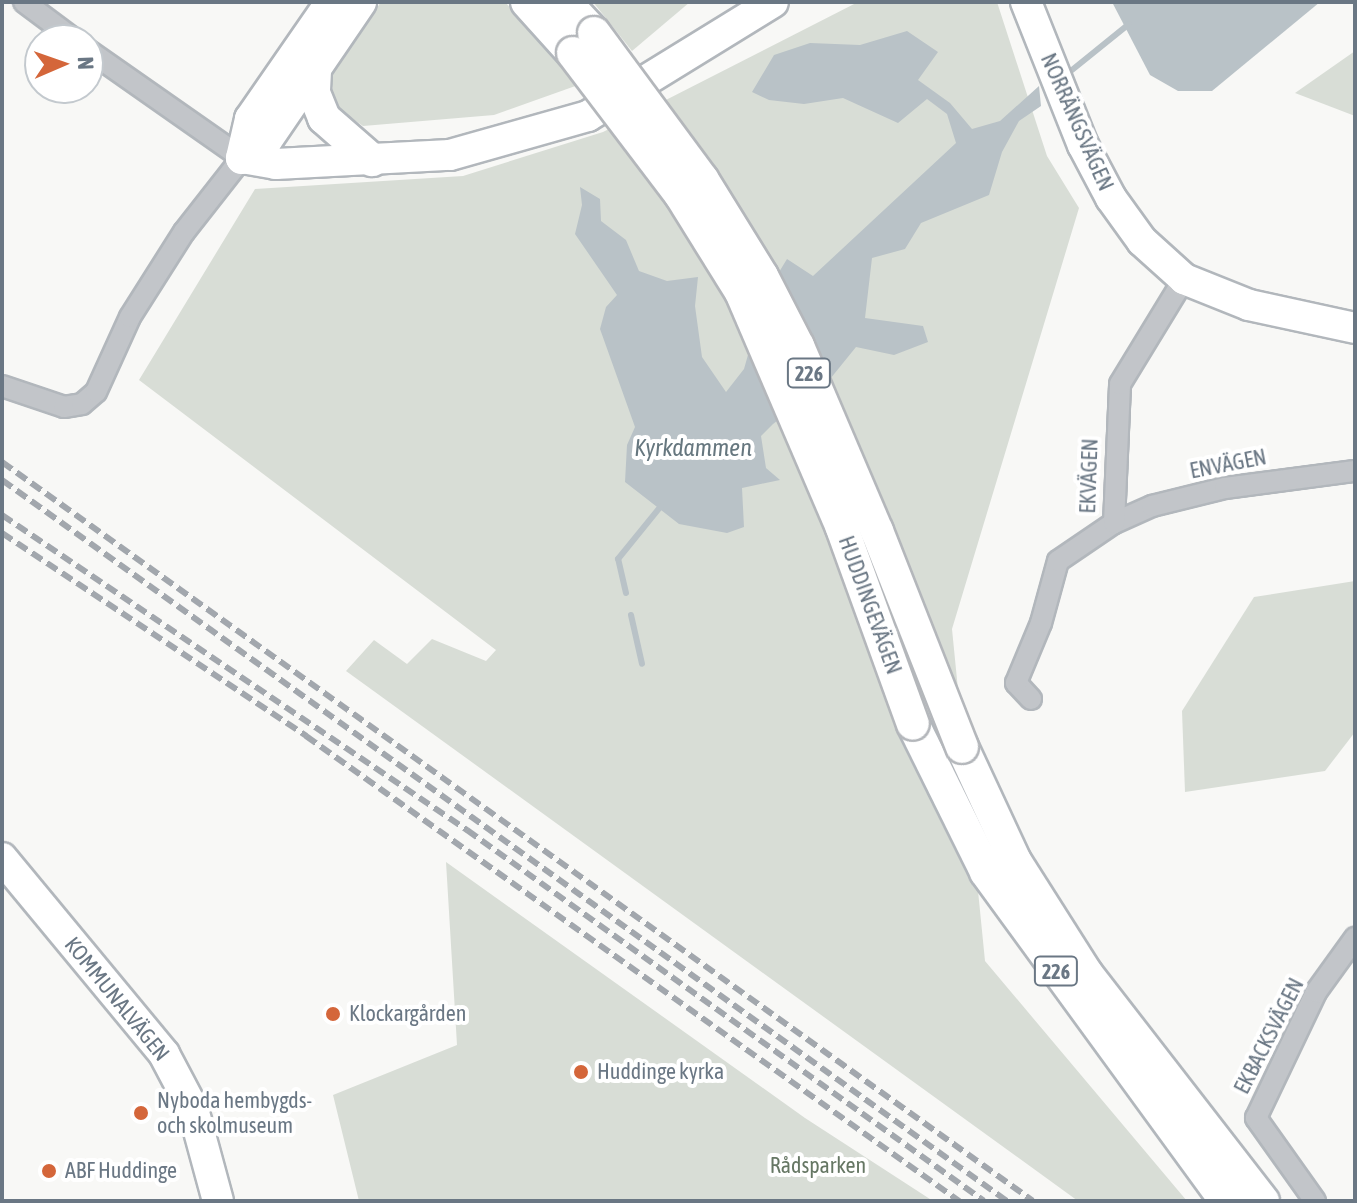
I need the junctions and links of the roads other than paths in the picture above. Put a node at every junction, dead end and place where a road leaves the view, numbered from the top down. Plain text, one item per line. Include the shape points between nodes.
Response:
1 (24, 2) edge
2 (332, 2) edge
3 (360, 2) edge
4 (527, 2) edge
5 (565, 2) edge
6 (773, 2) edge
7 (1026, 2) edge
8 (54, 24) edge
9 (584, 43) junction
10 (104, 61) edge
11 (315, 71) junction
12 (242, 158) junction
13 (372, 160) junction
14 (1184, 279) junction
15 (1355, 328) edge
16 (2, 386) edge
17 (1355, 471) edge
18 (1114, 523) junction
19 (1031, 699) dead end
20 (5, 867) edge
21 (1355, 938) edge
22 (218, 1201) edge
23 (1226, 1201) edge
24 (1263, 1201) edge
25 (1315, 1201) edge

1 - 8 street
2 - 12 main road via 251,119
3 - 11 main road
4 - 9 main road, HUDDINGEVÄGEN / 226
5 - 9 main road, HUDDINGEVÄGEN / 226
6 - 13 street via 588,116 450,155
7 - 14 street, NORRÄNGSVÄGEN via 1083,145 1111,198 1142,241
9 - 23 main road, HUDDINGEVÄGEN / 226, bridge via 741,292 842,528 913,724 986,872
9 - 24 main road, HUDDINGEVÄGEN / 226, bridge via 702,179 762,276 871,516 962,747 1015,861 1086,973
10 - 12 street
11 - 12 main road via 266,140
11 - 13 main road via 314,93 324,118
12 - 13 street via 276,164
12 - 16 street via 184,232 136,306 96,392 82,404 64,407
14 - 15 street, NORRÄNGSVÄGEN via 1249,305
14 - 18 street, EKVÄGEN via 1120,384
17 - 18 street, ENVÄGEN via 1225,488 1152,506
18 - 19 street, EKVÄGEN via 1058,561 1041,623 1016,683
20 - 22 street, KOMMUNALVÄGEN via 164,1054 193,1109
21 - 25 street, EKBACKSVÄGEN via 1316,992 1256,1118

